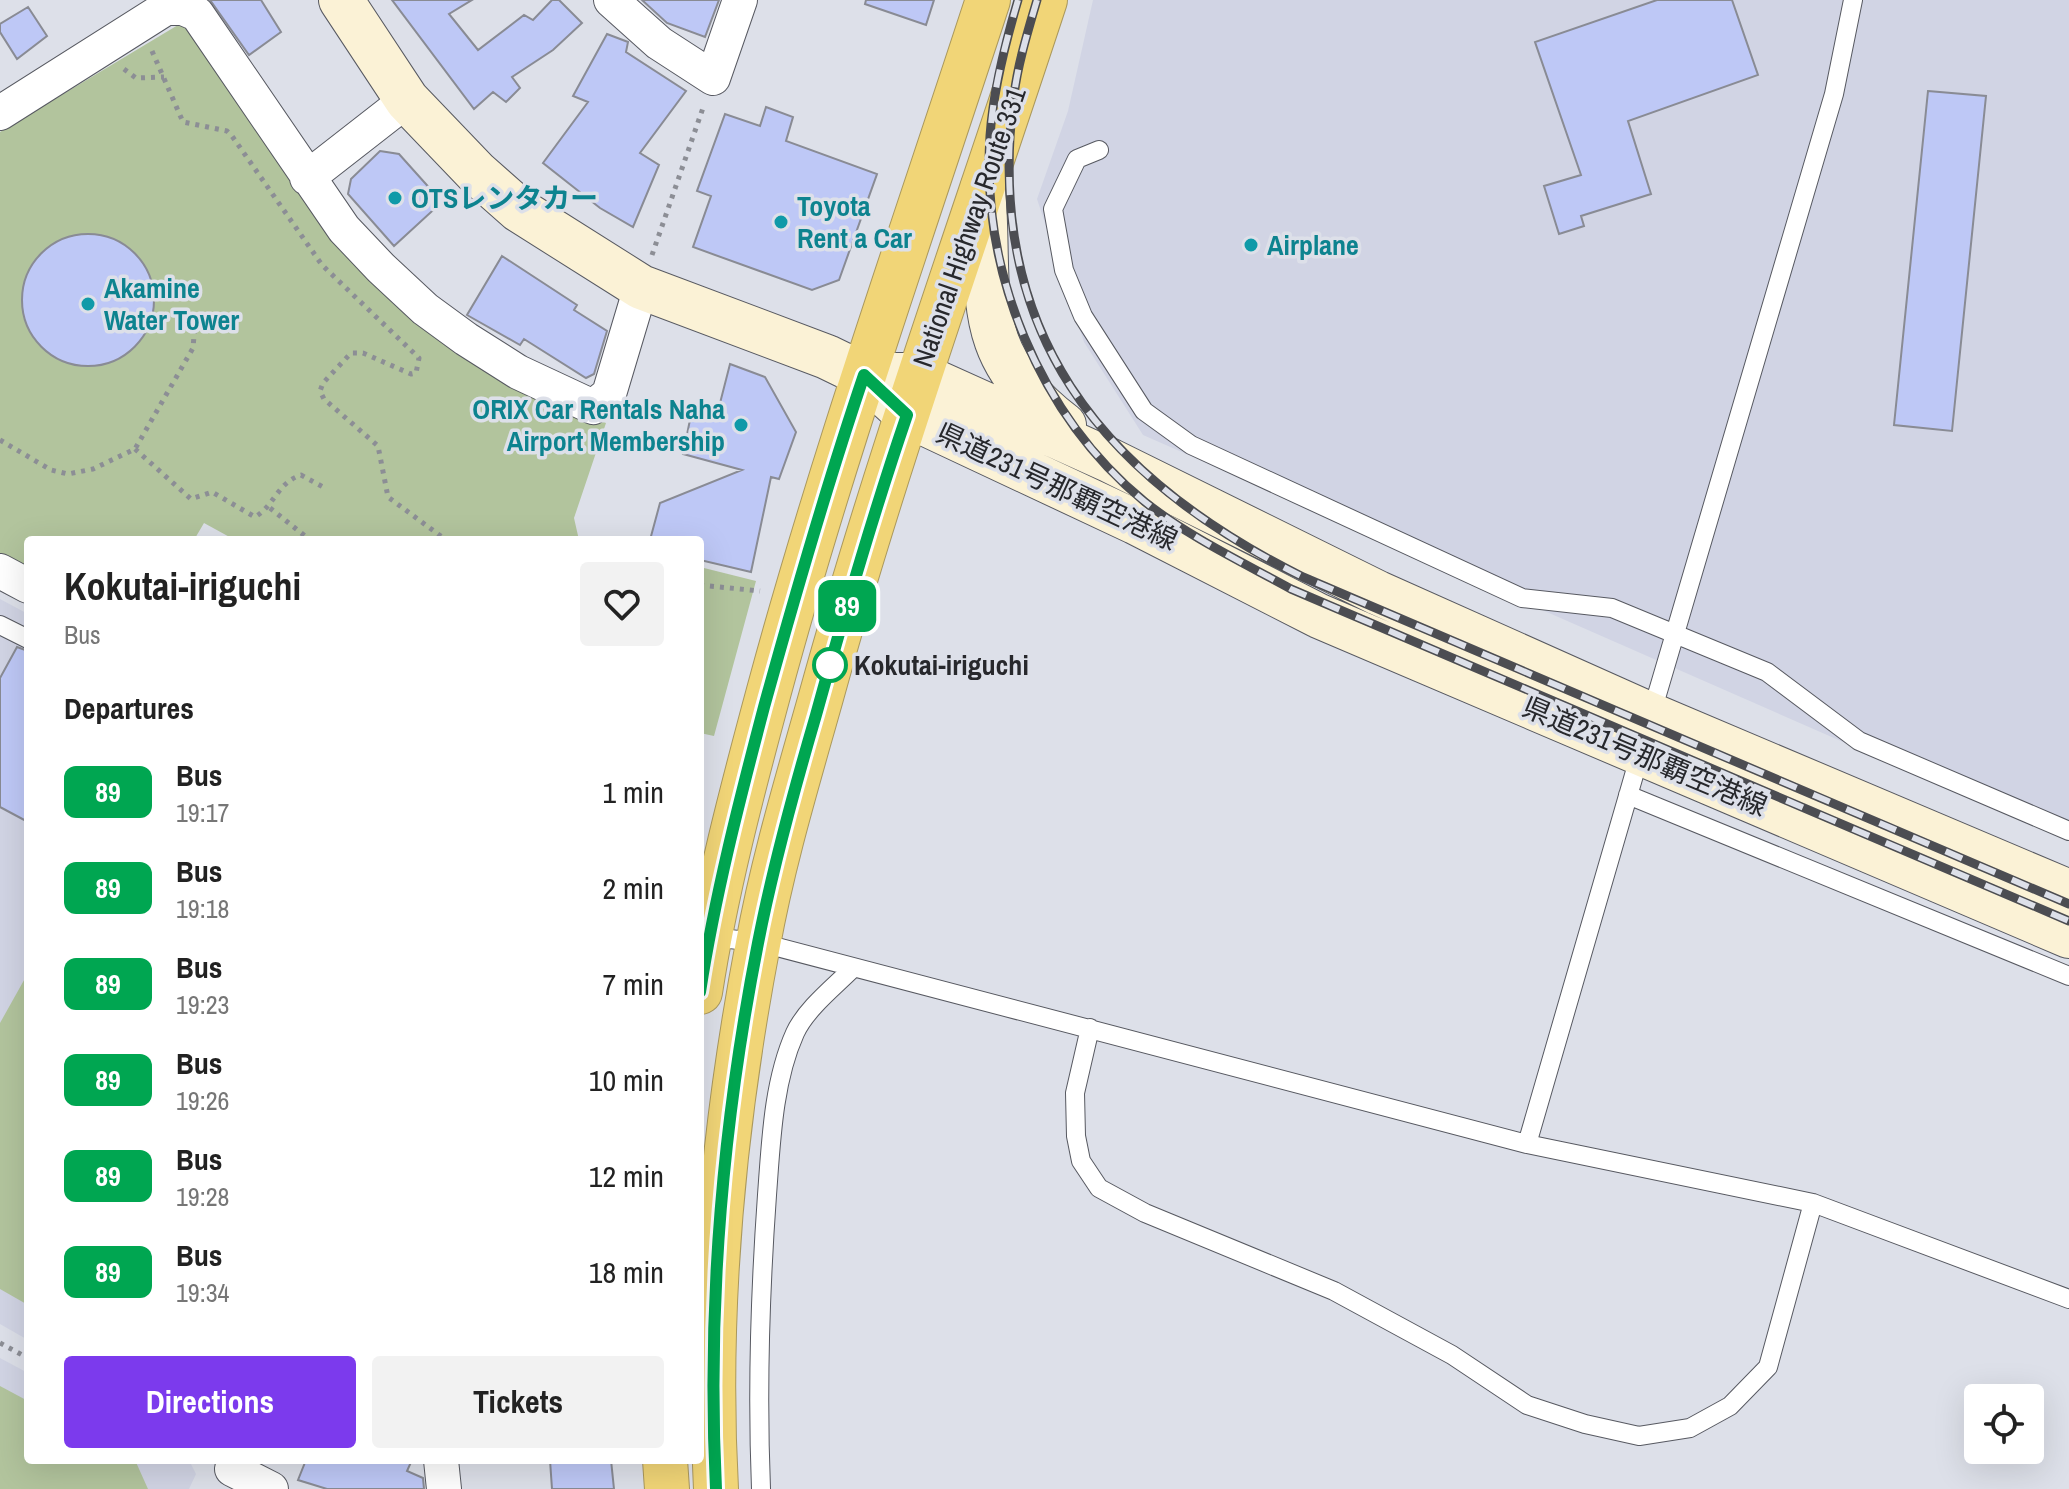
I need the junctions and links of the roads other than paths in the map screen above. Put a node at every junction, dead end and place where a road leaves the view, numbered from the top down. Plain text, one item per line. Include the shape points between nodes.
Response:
1 (341, 0) edge
2 (611, 0) edge
3 (740, 0) edge
4 (988, 0) edge
5 (1045, 0) edge
6 (1853, 0) edge
7 (407, 100) junction
8 (0, 113) edge
9 (1099, 150) dead end
10 (307, 178) junction
11 (983, 187) junction
12 (641, 287) junction
13 (864, 375) junction
14 (913, 395) junction
15 (1111, 461) junction
16 (0, 571) edge
17 (24, 584) edge
18 (0, 625) edge
19 (1675, 634) junction
20 (24, 637) edge
21 (1646, 734) junction
22 (1628, 795) junction
23 (2069, 831) edge
24 (2069, 892) edge
25 (2069, 936) edge
26 (708, 937) junction
27 (758, 942) junction
28 (704, 964) edge
29 (852, 969) junction
30 (2069, 976) edge
31 (1090, 1028) junction
32 (1527, 1144) junction
33 (1813, 1203) junction
34 (2069, 1299) edge
35 (441, 1464) edge
36 (665, 1464) edge
37 (230, 1473) edge
38 (271, 1489) edge
39 (444, 1489) edge
40 (667, 1489) edge
41 (716, 1489) edge
42 (761, 1489) edge

1 - 7 main road
2 - 3 street via 659,43 713,78
4 - 13 highway, National Highway Route 331
5 - 11 highway, National Highway Route 331
6 - 19 lane via 1834,94
7 - 10 street
7 - 12 main road via 519,210
8 - 10 street via 166,8 183,8 197,14
9 - 19 lane via 1077,159 1053,209 1064,270 1083,316 1144,411 1191,445 1522,598 1612,608
10 - 12 street via 344,229 425,309 518,372 593,407 609,394
11 - 14 highway, National Highway Route 331
11 - 15 main road via 985,290 999,349 1034,401
12 - 13 main road
13 - 14 main road, 県道231号那覇空港線
13 - 26 highway, National Highway Route 331 via 786,628
14 - 15 main road, 県道231号那覇空港線
14 - 21 main road, 県道231号那覇空港線 via 1149,529 1319,616
14 - 27 highway, National Highway Route 331 via 832,656
15 - 21 main road, 県道231号那覇空港線
16 - 17 street
18 - 20 lane
19 - 21 lane
19 - 23 lane via 1767,672 1859,741
21 - 22 lane
21 - 24 main road, 県道231号那覇空港線
21 - 25 main road, 県道231号那覇空港線
22 - 30 lane
22 - 32 lane
26 - 27 lane
26 - 28 highway, National Highway Route 331
27 - 29 lane
27 - 41 highway, National Highway Route 331 via 731,1110 720,1249 714,1360
29 - 31 lane
29 - 42 lane via 796,1030 783,1067 771,1139 761,1280
31 - 32 lane
31 - 33 lane via 1075,1093 1076,1136 1081,1161 1099,1188 1145,1213 1334,1291 1452,1355 1527,1405 1585,1424 1639,1436 1690,1428 1730,1406 1768,1367
32 - 33 lane
33 - 34 lane
35 - 39 street
36 - 40 highway
37 - 38 street

